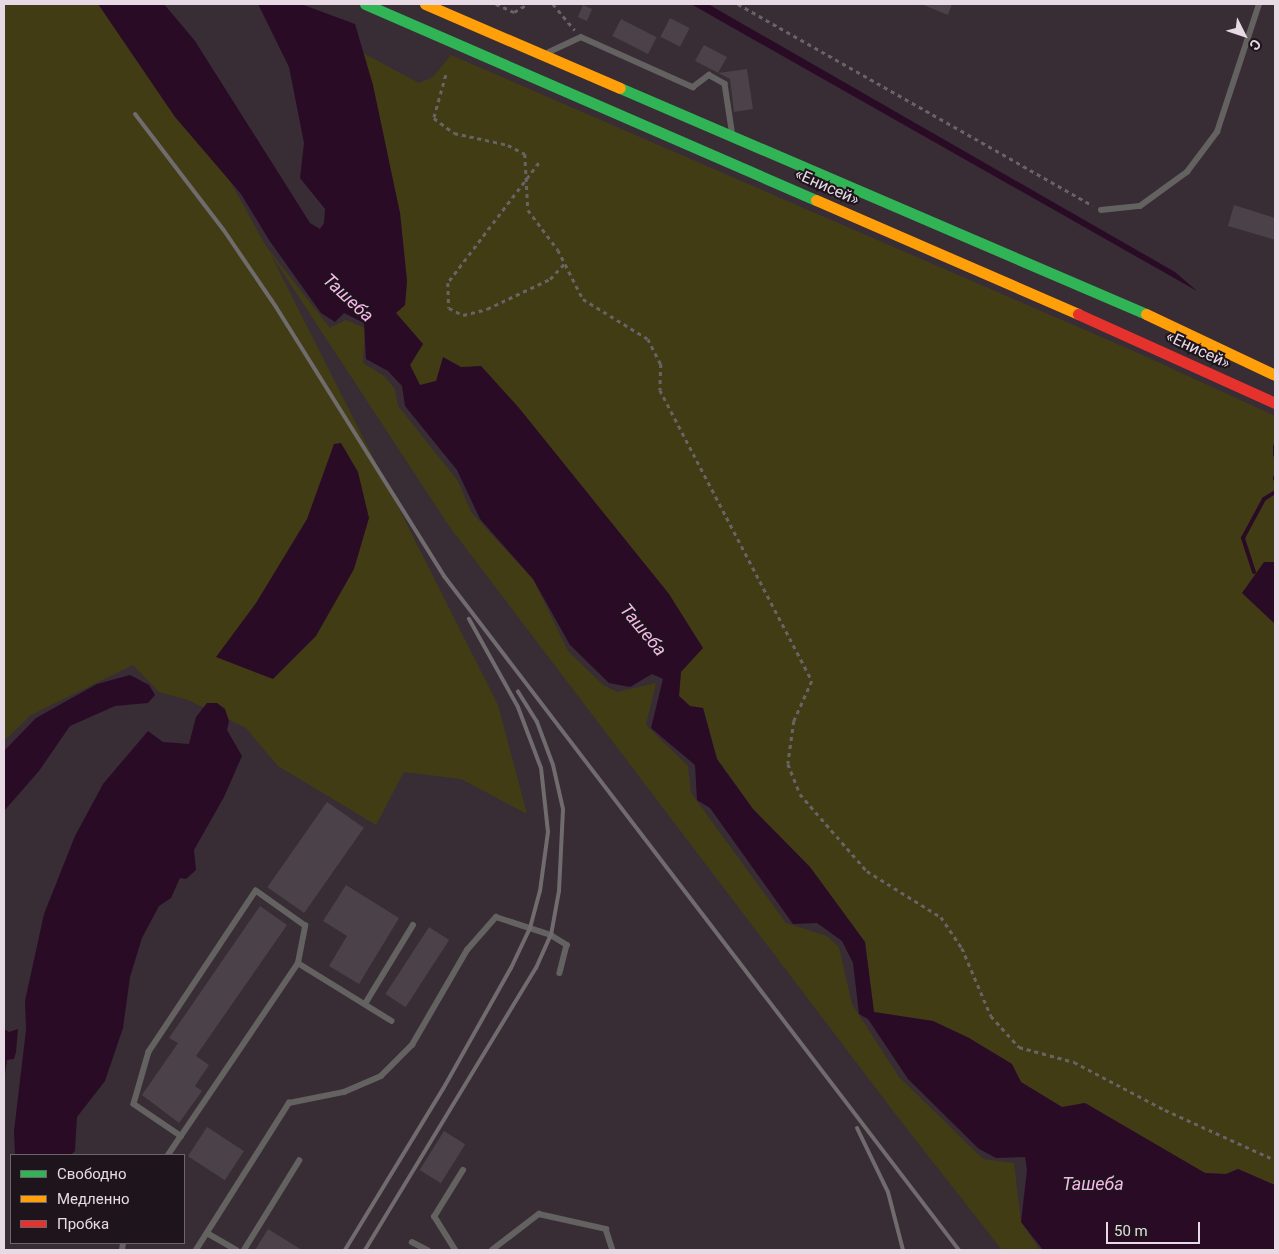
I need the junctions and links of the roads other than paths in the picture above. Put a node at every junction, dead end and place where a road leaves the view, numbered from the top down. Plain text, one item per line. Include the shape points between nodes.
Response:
1 (365, 4) edge
2 (425, 4) edge
3 (1259, 4) edge
4 (543, 55) junction
5 (733, 137) junction
6 (1100, 210) road end
7 (1275, 375) edge
8 (1275, 403) edge
9 (413, 925) dead end
10 (298, 963) junction
11 (560, 973) dead end
12 (365, 1004) junction
13 (392, 1021) dead end
14 (181, 1136) junction
15 (169, 1154) edge
16 (299, 1161) dead end
17 (463, 1170) dead end
18 (208, 1232) junction
19 (412, 1242) dead end
20 (196, 1250) edge
21 (237, 1250) edge
22 (244, 1250) edge
23 (428, 1250) edge
24 (455, 1250) edge
25 (492, 1250) edge
26 (613, 1250) edge

1 - 8 highway, «Енисей» via 1143,342
2 - 4 highway, «Енисей»
3 - 6 lane via 1216,132 1187,172 1140,206
4 - 5 highway, «Енисей»
4 - 5 lane via 581,37 693,87 708,75 725,84
5 - 7 highway, «Енисей» via 1157,319
9 - 12 lane
10 - 12 lane
10 - 14 lane
10 - 14 lane via 306,926 256,891 149,1052 134,1104
11 - 18 lane via 567,944 551,935 496,917 466,950 412,1045 381,1076 344,1092 289,1103
12 - 13 lane
14 - 15 lane
16 - 22 lane
17 - 24 lane via 434,1217
18 - 20 lane
18 - 21 lane
19 - 23 lane
25 - 26 lane via 538,1214 606,1229

